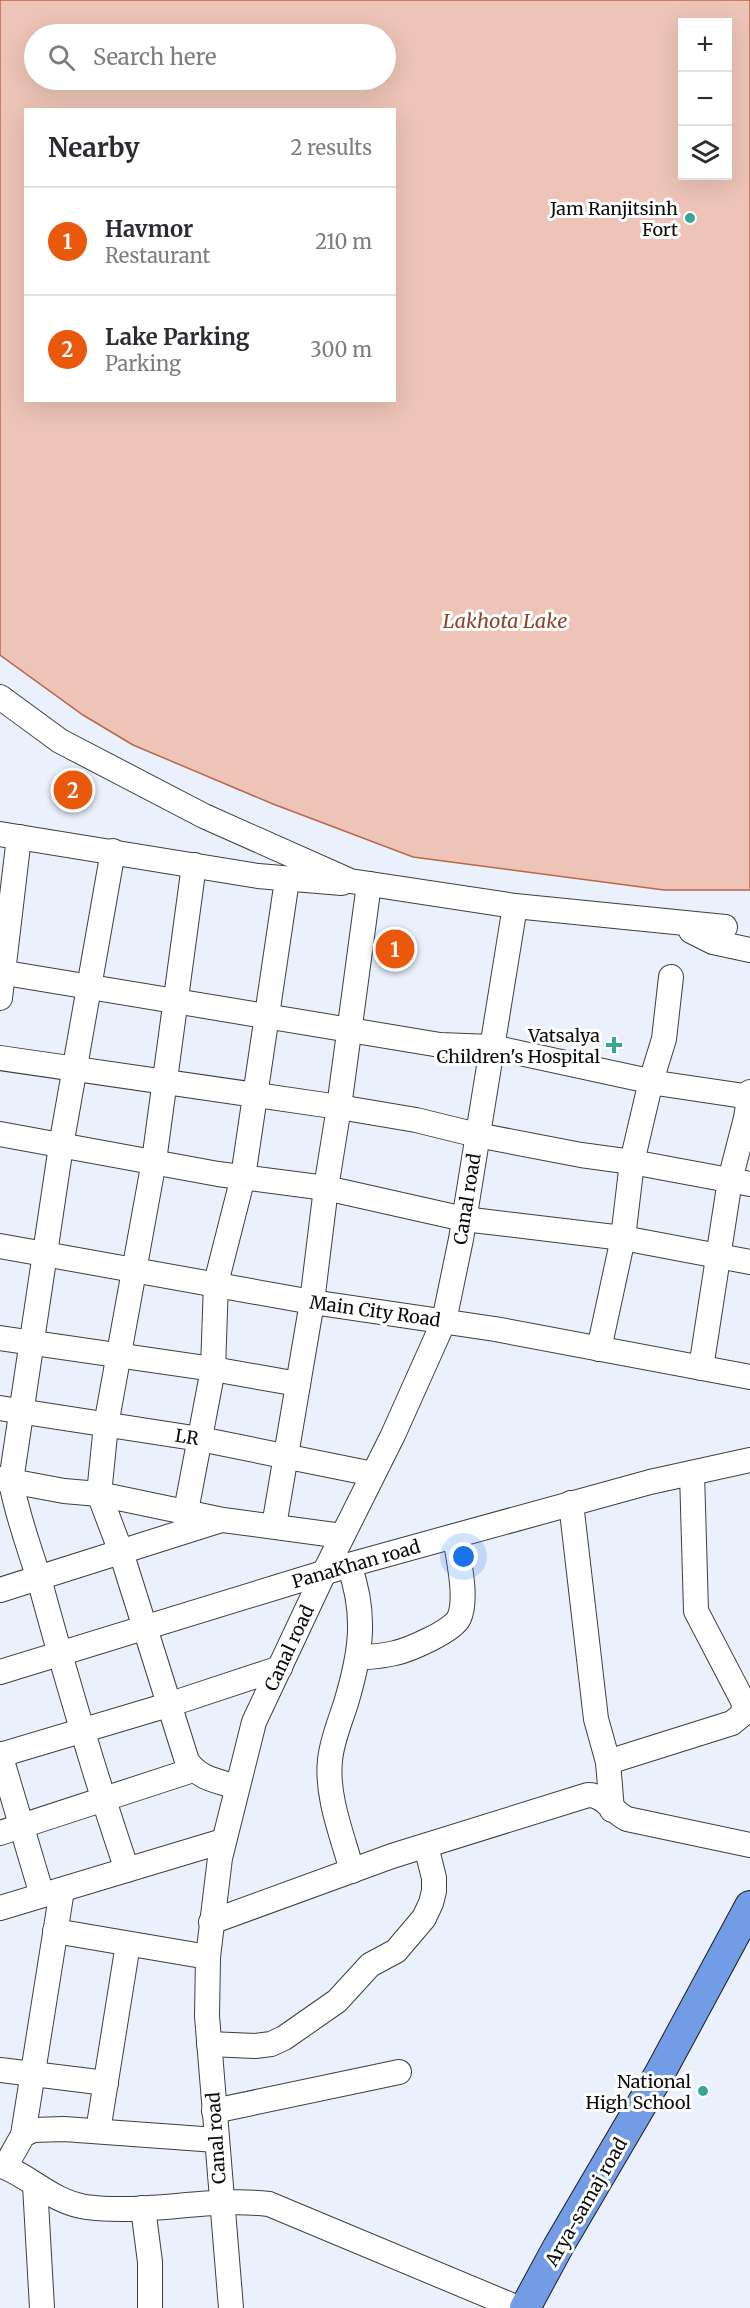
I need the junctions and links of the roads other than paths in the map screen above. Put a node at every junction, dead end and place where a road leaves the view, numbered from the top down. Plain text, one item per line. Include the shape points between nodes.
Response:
1 (0, 697) edge
2 (10, 836) edge
3 (113, 853) junction
4 (194, 865) junction
5 (287, 879) junction
6 (369, 885) junction
7 (515, 906) junction
8 (725, 927) dead end
9 (750, 950) edge
10 (2, 972) edge
11 (670, 977) dead end
12 (88, 986) junction
13 (0, 998) edge
14 (177, 1000) junction
15 (267, 1016) junction
16 (350, 1030) junction
17 (492, 1047) junction
18 (0, 1058) edge
19 (74, 1068) junction
20 (165, 1082) junction
21 (651, 1082) junction
22 (750, 1092) edge
23 (254, 1094) junction
24 (750, 1097) edge
25 (339, 1107) junction
26 (0, 1134) edge
27 (477, 1135) junction
28 (61, 1146) junction
29 (154, 1161) junction
30 (632, 1162) junction
31 (243, 1177) junction
32 (740, 1182) edge
33 (326, 1188) junction
34 (464, 1219) junction
35 (624, 1238) junction
36 (0, 1246) edge
37 (45, 1254) junction
38 (719, 1258) junction
39 (750, 1262) edge
40 (135, 1270) junction
41 (216, 1283) junction
42 (312, 1302) junction
43 (444, 1321) junction
44 (0, 1338) edge
45 (32, 1343) junction
46 (599, 1348) junction
47 (118, 1356) junction
48 (701, 1368) junction
49 (213, 1369) junction
50 (750, 1377) edge
51 (298, 1384) junction
52 (11, 1410) edge
53 (106, 1425) junction
54 (200, 1439) junction
55 (286, 1458) junction
56 (750, 1460) edge
57 (692, 1473) junction
58 (373, 1474) junction
59 (5, 1480) edge
60 (64, 1491) junction
61 (99, 1494) junction
62 (571, 1503) junction
63 (186, 1511) junction
64 (8, 1512) edge
65 (223, 1520) junction
66 (274, 1526) junction
67 (342, 1536) junction
68 (455, 1536) junction
69 (121, 1552) junction
70 (350, 1565) junction
71 (324, 1573) junction
72 (38, 1578) junction
73 (0, 1590) edge
74 (144, 1628) junction
75 (59, 1654) junction
76 (358, 1658) junction
77 (280, 1668) junction
78 (0, 1672) edge
79 (168, 1705) junction
80 (83, 1730) junction
81 (0, 1755) edge
82 (608, 1762) junction
83 (193, 1770) junction
84 (237, 1787) junction
85 (104, 1800) junction
86 (612, 1810) junction
87 (11, 1830) edge
88 (223, 1841) junction
89 (750, 1845) edge
90 (426, 1846) junction
91 (127, 1870) junction
92 (352, 1872) junction
93 (52, 1892) junction
94 (750, 1906) edge
95 (0, 1908) edge
96 (211, 1922) junction
97 (55, 1932) junction
98 (128, 1944) junction
99 (208, 1957) junction
100 (209, 2044) junction
101 (0, 2070) edge
102 (399, 2072) dead end
103 (32, 2075) junction
104 (106, 2083) junction
105 (214, 2111) junction
106 (98, 2131) junction
107 (23, 2135) junction
108 (216, 2140) junction
109 (2, 2166) edge
110 (35, 2185) junction
111 (221, 2203) junction
112 (143, 2208) junction
113 (42, 2308) edge
114 (150, 2308) edge
115 (231, 2308) edge
116 (518, 2308) edge
117 (525, 2308) edge

1 - 6 street via 60,741 204,816 350,881
2 - 3 street
2 - 10 street
3 - 4 street
3 - 12 street
4 - 5 street
4 - 14 street
5 - 6 street
5 - 15 street
6 - 7 street
6 - 16 street
7 - 8 street
7 - 9 street via 695,931 713,942
7 - 17 street, Canal road
10 - 12 street
10 - 13 street
11 - 21 street via 664,1039
12 - 14 street
12 - 19 street
14 - 15 street
14 - 20 street
15 - 16 street
15 - 23 street
16 - 17 street via 440,1045
16 - 25 street
17 - 21 street
17 - 27 street, Canal road
18 - 19 street
19 - 20 street
19 - 28 street
20 - 23 street
20 - 29 street
21 - 24 street
21 - 30 street
22 - 24 street
23 - 25 street
23 - 31 street
24 - 32 street
25 - 27 street
25 - 33 street
26 - 28 street
27 - 30 street
27 - 34 street, Canal road
28 - 29 street
28 - 37 street
29 - 31 street
29 - 40 street
30 - 32 street
30 - 35 street
31 - 33 street
31 - 41 street
32 - 38 street
33 - 34 street
33 - 42 street
34 - 35 street
34 - 43 street, Canal road
35 - 38 street
35 - 46 street
36 - 37 street, Main City Road
37 - 40 street, Main City Road
37 - 45 street
38 - 39 street
38 - 48 street
40 - 41 street, Main City Road
40 - 47 street
41 - 42 street, Main City Road
41 - 49 street
42 - 43 street, Main City Road
42 - 51 street
43 - 46 street, Main City Road
43 - 58 street, Canal road
44 - 45 street
45 - 47 street
45 - 52 street
46 - 48 street, Main City Road
47 - 49 street
47 - 53 street
48 - 50 street, Main City Road
49 - 51 street
49 - 54 street
51 - 55 street
52 - 53 street, LR
52 - 59 street
53 - 54 street, LR
53 - 61 street
54 - 55 street, LR
54 - 63 street
55 - 58 street, LR
55 - 66 street
56 - 57 street, PanaKhan road
57 - 62 street, PanaKhan road
57 - 82 street via 696,1611 744,1703 743,1714 732,1723
58 - 67 street, Canal road
59 - 60 street
59 - 64 street
60 - 61 street
60 - 64 street
61 - 63 street
61 - 69 street
62 - 68 street, PanaKhan road
62 - 82 street via 596,1719
63 - 65 street
64 - 72 street
65 - 66 street
65 - 69 street
66 - 67 street
67 - 71 street, Canal road
68 - 70 street, PanaKhan road
68 - 76 street via 461,1590 456,1624 397,1653
69 - 72 street
69 - 74 street
70 - 71 street, PanaKhan road
70 - 76 street via 361,1608
71 - 74 street, PanaKhan road
71 - 77 street, Canal road
72 - 73 street
72 - 75 street
74 - 75 street, PanaKhan road
74 - 79 street
75 - 78 street, PanaKhan road
75 - 80 street
76 - 92 street via 330,1762 333,1795
77 - 79 street
77 - 84 street, Canal road via 254,1722
79 - 80 street
79 - 83 street
80 - 81 street
80 - 85 street
81 - 87 street
82 - 86 street
83 - 84 street
83 - 85 street
84 - 88 street, Canal road
85 - 87 street
85 - 91 street
86 - 89 street via 627,1819
86 - 90 street via 601,1798 588,1795
87 - 93 street
88 - 91 street
88 - 96 street, Canal road
90 - 92 street
90 - 100 street via 434,1878 431,1903 424,1918 396,1950 370,1965 337,2001 284,2038 255,2046
91 - 93 street
92 - 96 street
93 - 95 street
93 - 97 street
94 - 117 main road, Arya-samaj road via 660,2073
96 - 99 street, Canal road
97 - 98 street
97 - 103 street
98 - 99 street
98 - 104 street
99 - 100 street, Canal road
100 - 105 street, Canal road
101 - 103 street
102 - 105 street
103 - 104 street
103 - 107 street
104 - 106 street
105 - 108 street, Canal road
106 - 107 street via 48,2128
106 - 108 street
107 - 109 street
108 - 111 street, Canal road
109 - 110 street
110 - 112 street via 85,2207
110 - 113 street
111 - 112 street
111 - 115 street, Canal road
111 - 116 street via 269,2204
112 - 114 street via 150,2262

